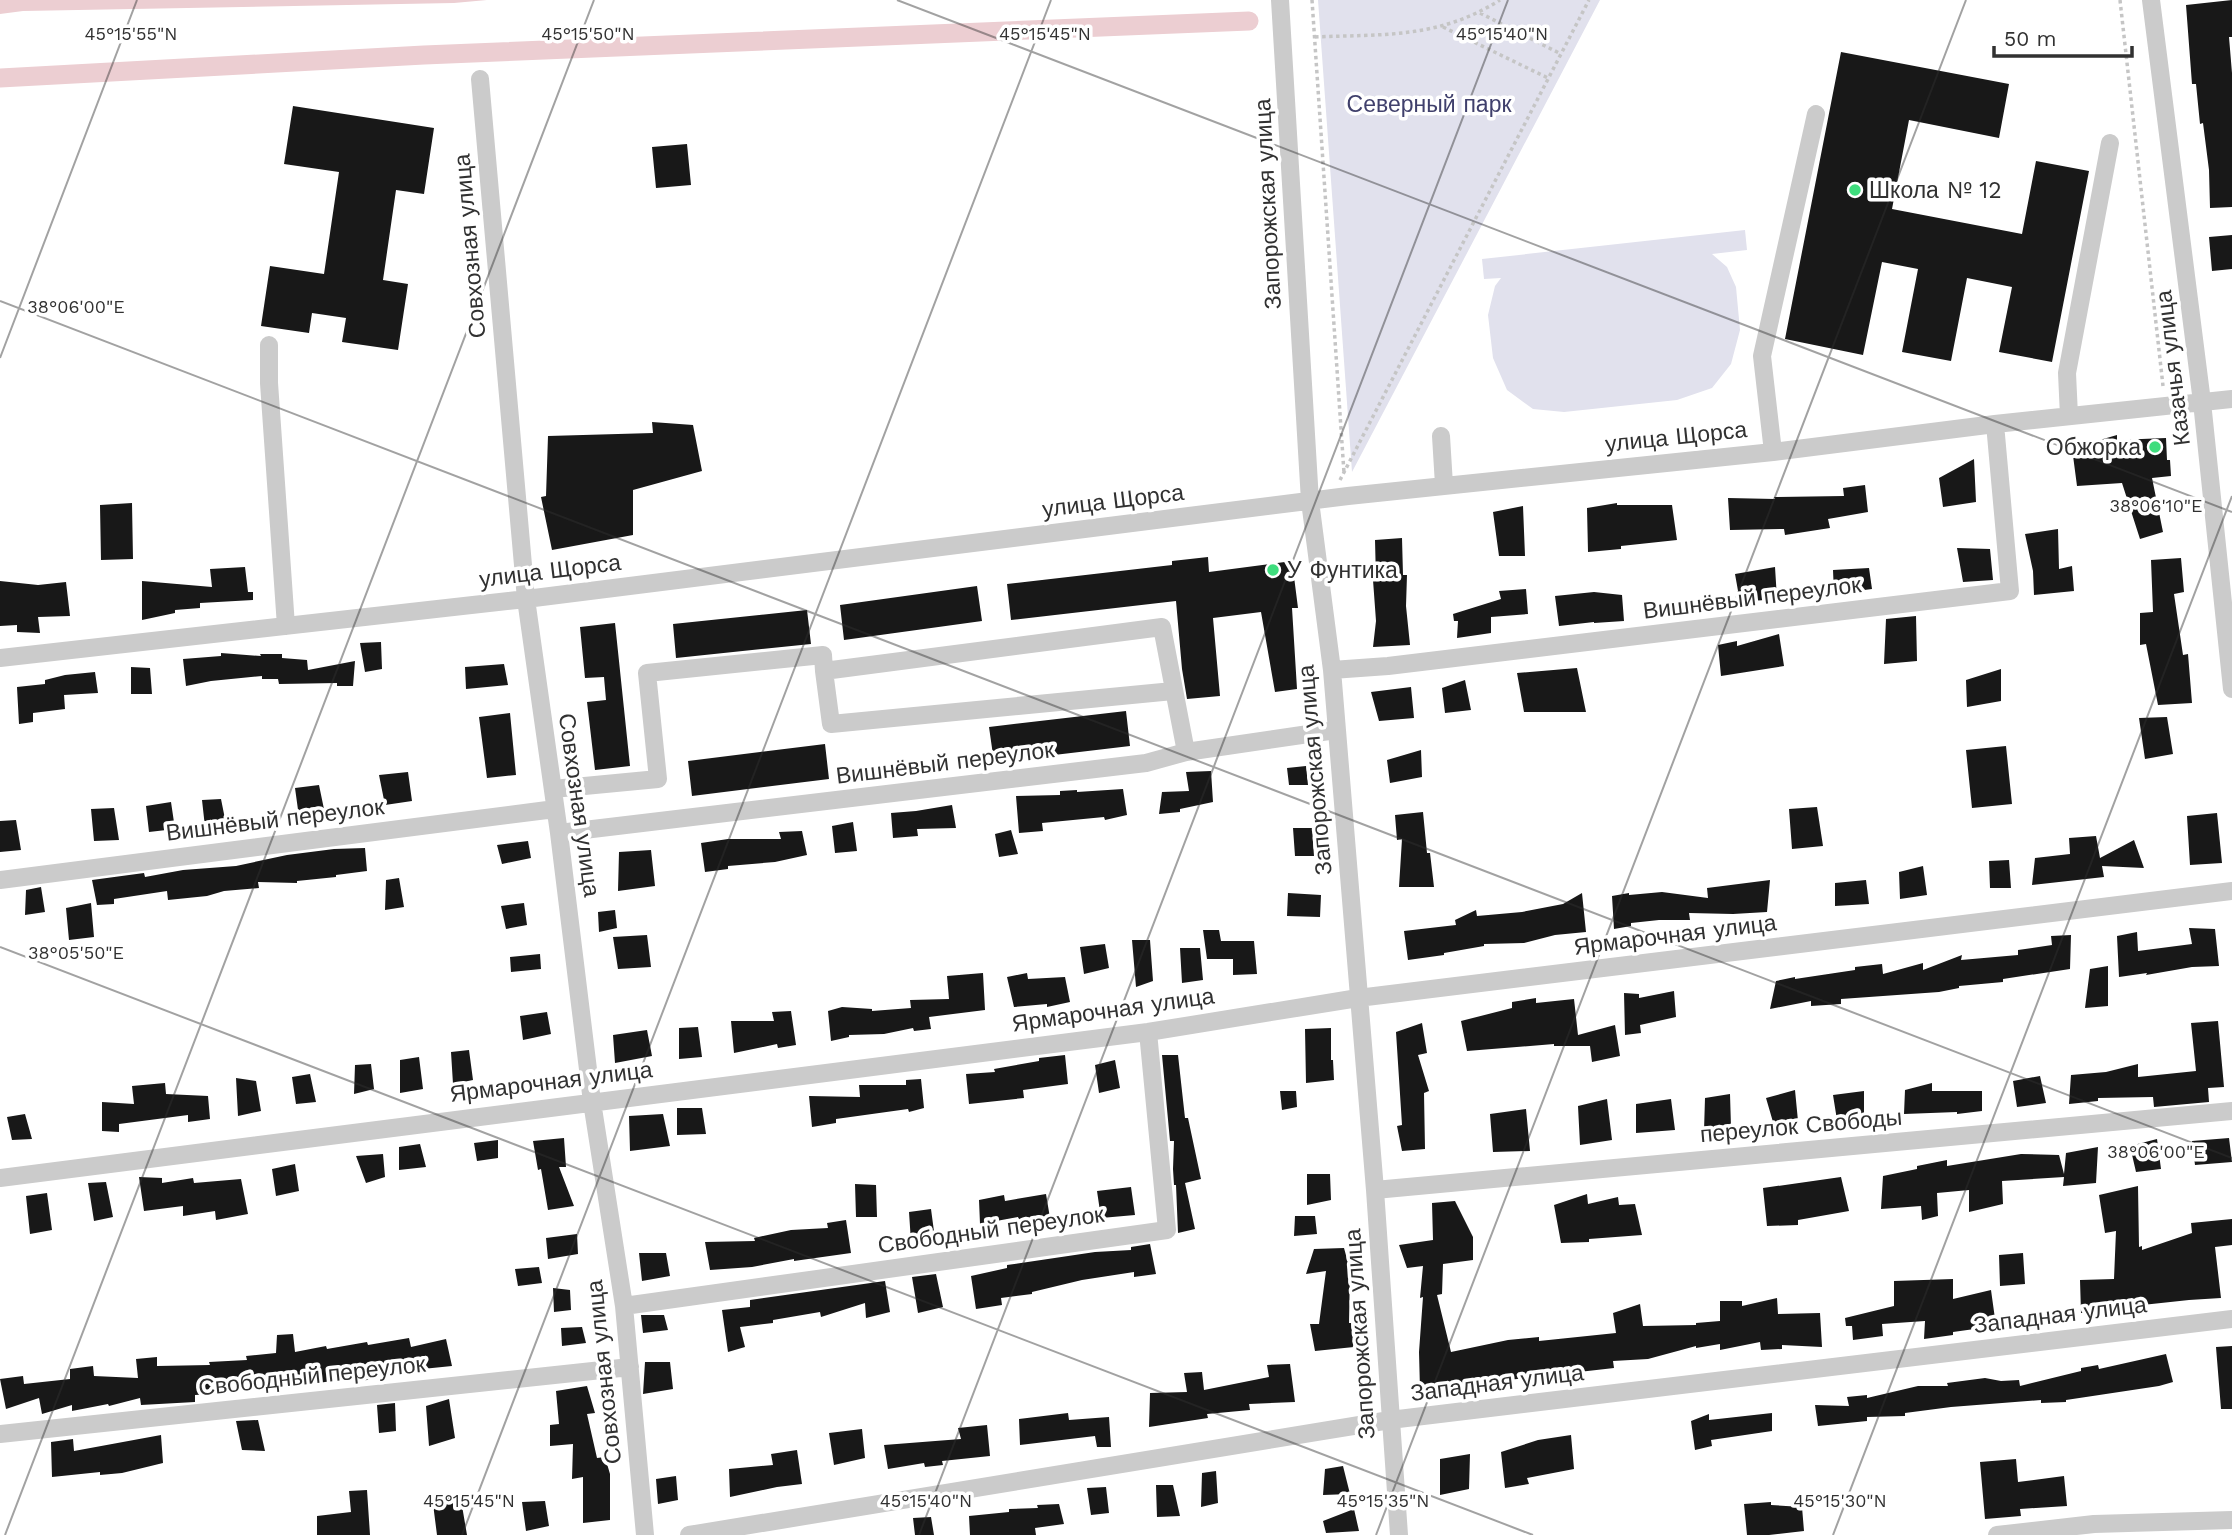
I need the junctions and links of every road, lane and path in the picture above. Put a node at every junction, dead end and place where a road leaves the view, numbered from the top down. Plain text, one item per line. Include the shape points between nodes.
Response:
1 (1280, 0) edge
2 (1312, 0) edge
3 (1500, 0) edge
4 (1589, 0) edge
5 (2120, 0) edge
6 (2151, 0) edge
7 (1480, 13) junction
8 (1443, 27) junction
9 (1315, 37) junction
10 (1561, 54) junction
11 (1549, 78) junction
12 (480, 79) dead end
13 (1816, 114) dead end
14 (2110, 142) dead end
15 (269, 345) dead end
16 (2163, 386) dead end
17 (2232, 399) edge
18 (2202, 402) junction
19 (2069, 416) junction
20 (1996, 424) junction
21 (1441, 436) dead end
22 (1773, 452) junction
23 (1344, 473) junction
24 (1444, 485) junction
25 (1331, 498) junction
26 (1310, 501) junction
27 (526, 599) junction
28 (286, 626) junction
29 (0, 658) edge
30 (1332, 670) junction
31 (824, 671) junction
32 (2232, 689) edge
33 (1173, 691) junction
34 (1336, 730) junction
35 (1186, 752) junction
36 (553, 789) junction
37 (555, 809) junction
38 (559, 833) junction
39 (0, 880) edge
40 (2232, 891) edge
41 (1358, 998) junction
42 (1148, 1032) junction
43 (592, 1102) junction
44 (2232, 1111) edge
45 (0, 1178) edge
46 (1375, 1190) junction
47 (624, 1306) junction
48 (2232, 1319) edge
49 (630, 1367) junction
50 (1390, 1420) junction
51 (0, 1434) edge
52 (2232, 1520) edge
53 (645, 1535) edge
54 (689, 1535) edge
55 (1399, 1535) edge
56 (1997, 1535) edge

1 - 26 street, Запорожская улица
2 - 9 path
3 - 7 path
4 - 10 path
5 - 16 path
6 - 18 street, Казачья улица
7 - 8 path
7 - 10 path
8 - 9 path
8 - 11 path
9 - 23 path
10 - 11 path
11 - 23 path
12 - 27 street, Совхозная улица
13 - 22 street via 1762,356
14 - 19 street via 2067,373
15 - 28 street
17 - 18 street, улица Щорса
18 - 19 street, улица Щорса
18 - 32 street, Казачья улица
19 - 20 street, улица Щорса
20 - 22 street, улица Щорса
20 - 30 street, Вишнёвый переулок via 2011,591
21 - 24 street
22 - 24 street, улица Щорса
23 - 25 path
24 - 25 street, улица Щорса
25 - 26 street, улица Щорса
26 - 27 street, улица Щорса
26 - 30 street, Запорожская улица
27 - 28 street, улица Щорса
27 - 36 street, Совхозная улица
28 - 29 street, улица Щорса
30 - 34 street, Запорожская улица
31 - 33 street via 831,724
31 - 33 street via 1162,627
31 - 36 street via 823,655 647,673 659,779
33 - 35 street
34 - 35 street, Вишнёвый переулок
34 - 41 street, Запорожская улица
35 - 38 street, Вишнёвый переулок via 1146,763
36 - 37 street, Совхозная улица
37 - 38 street, Совхозная улица
37 - 39 street, Вишнёвый переулок
38 - 43 street, Совхозная улица
40 - 41 street, Ярмарочная улица
41 - 42 street, Ярмарочная улица
41 - 46 street, Запорожская улица
42 - 43 street, Ярмарочная улица
42 - 47 street, Свободный переулок via 1167,1230
43 - 45 street, Ярмарочная улица
43 - 47 street, Совхозная улица
44 - 46 street, переулок Свободы
46 - 50 street, Запорожская улица
47 - 49 street, Совхозная улица
48 - 50 street, Западная улица
49 - 51 street, Свободный переулок
49 - 53 street, Совхозная улица
50 - 54 street, Западная улица
50 - 55 street, Запорожская улица
52 - 56 street via 2094,1524

